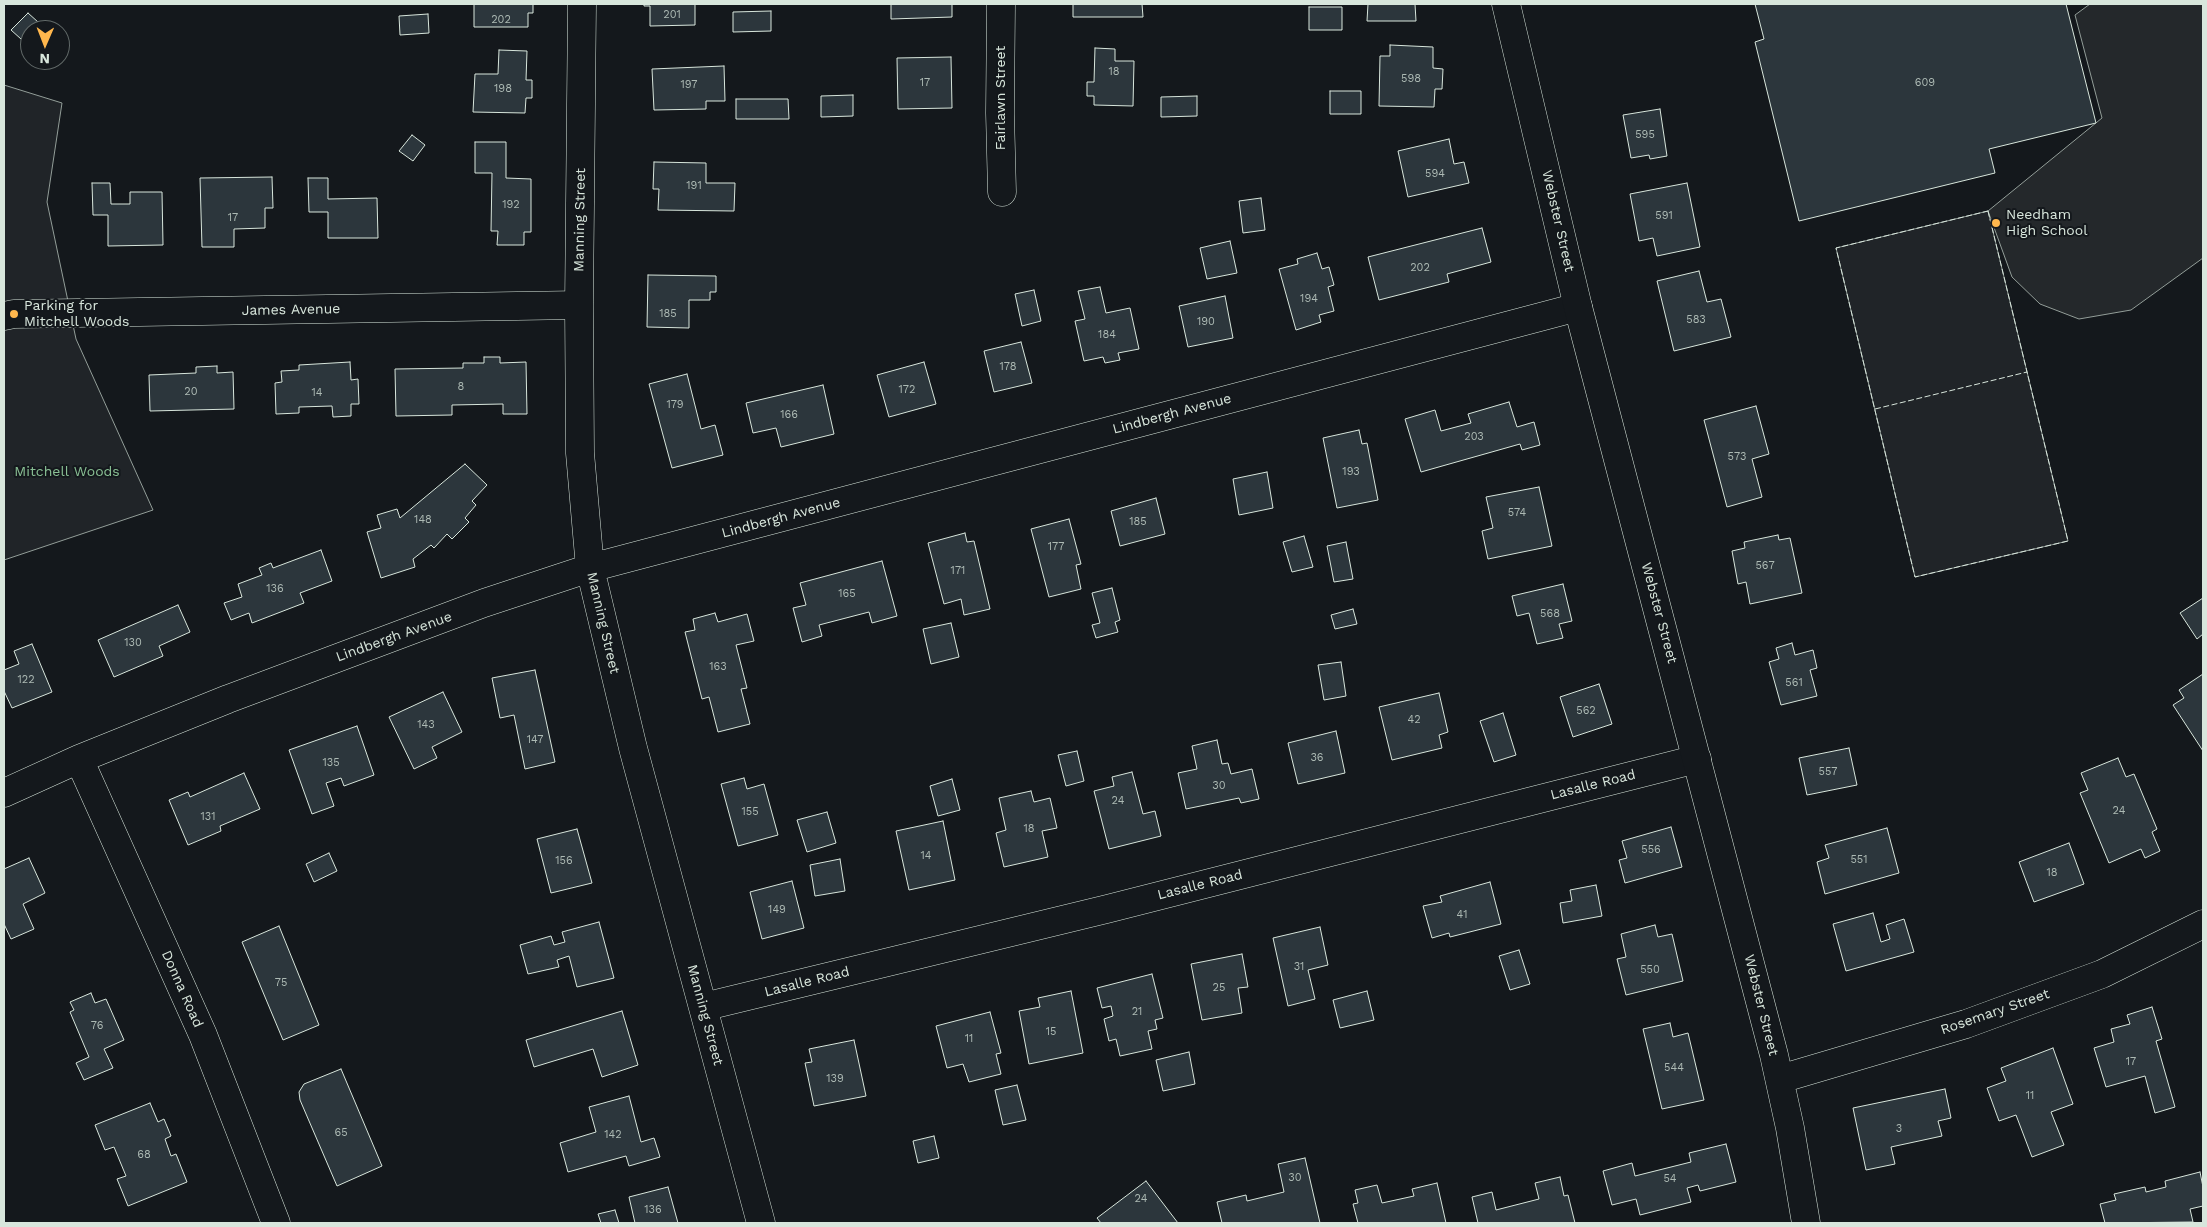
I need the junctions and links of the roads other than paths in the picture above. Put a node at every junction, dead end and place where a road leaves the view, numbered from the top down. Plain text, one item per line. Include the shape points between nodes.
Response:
1 (582, 4) edge
2 (1001, 4) edge
3 (1506, 4) edge
4 (1002, 192) dead end
5 (579, 305) junction
6 (1578, 307) junction
7 (4, 316) edge
8 (590, 568) junction
9 (79, 759) junction
10 (1697, 759) junction
11 (4, 794) edge
12 (2203, 924) edge
13 (703, 1007) junction
14 (1780, 1080) junction
15 (276, 1223) edge
16 (761, 1223) edge
17 (1806, 1223) edge

1 - 5 street, Manning Street
2 - 4 street, Fairlawn Street
3 - 6 street, Webster Street
5 - 7 street, James Avenue
5 - 8 street, Manning Street via 580,452
6 - 8 street, Lindbergh Avenue
6 - 10 street, Webster Street
8 - 9 street, Lindbergh Avenue via 447,617
8 - 13 street, Manning Street via 633,748
9 - 11 street, Lindbergh Avenue
9 - 15 street, Donna Road via 203,1035
10 - 13 street, Lasalle Road via 1107,909
10 - 14 street, Webster Street
12 - 14 street, Rosemary Street via 2102,974 1975,1020
13 - 16 street, Manning Street
14 - 17 street, Webster Street

